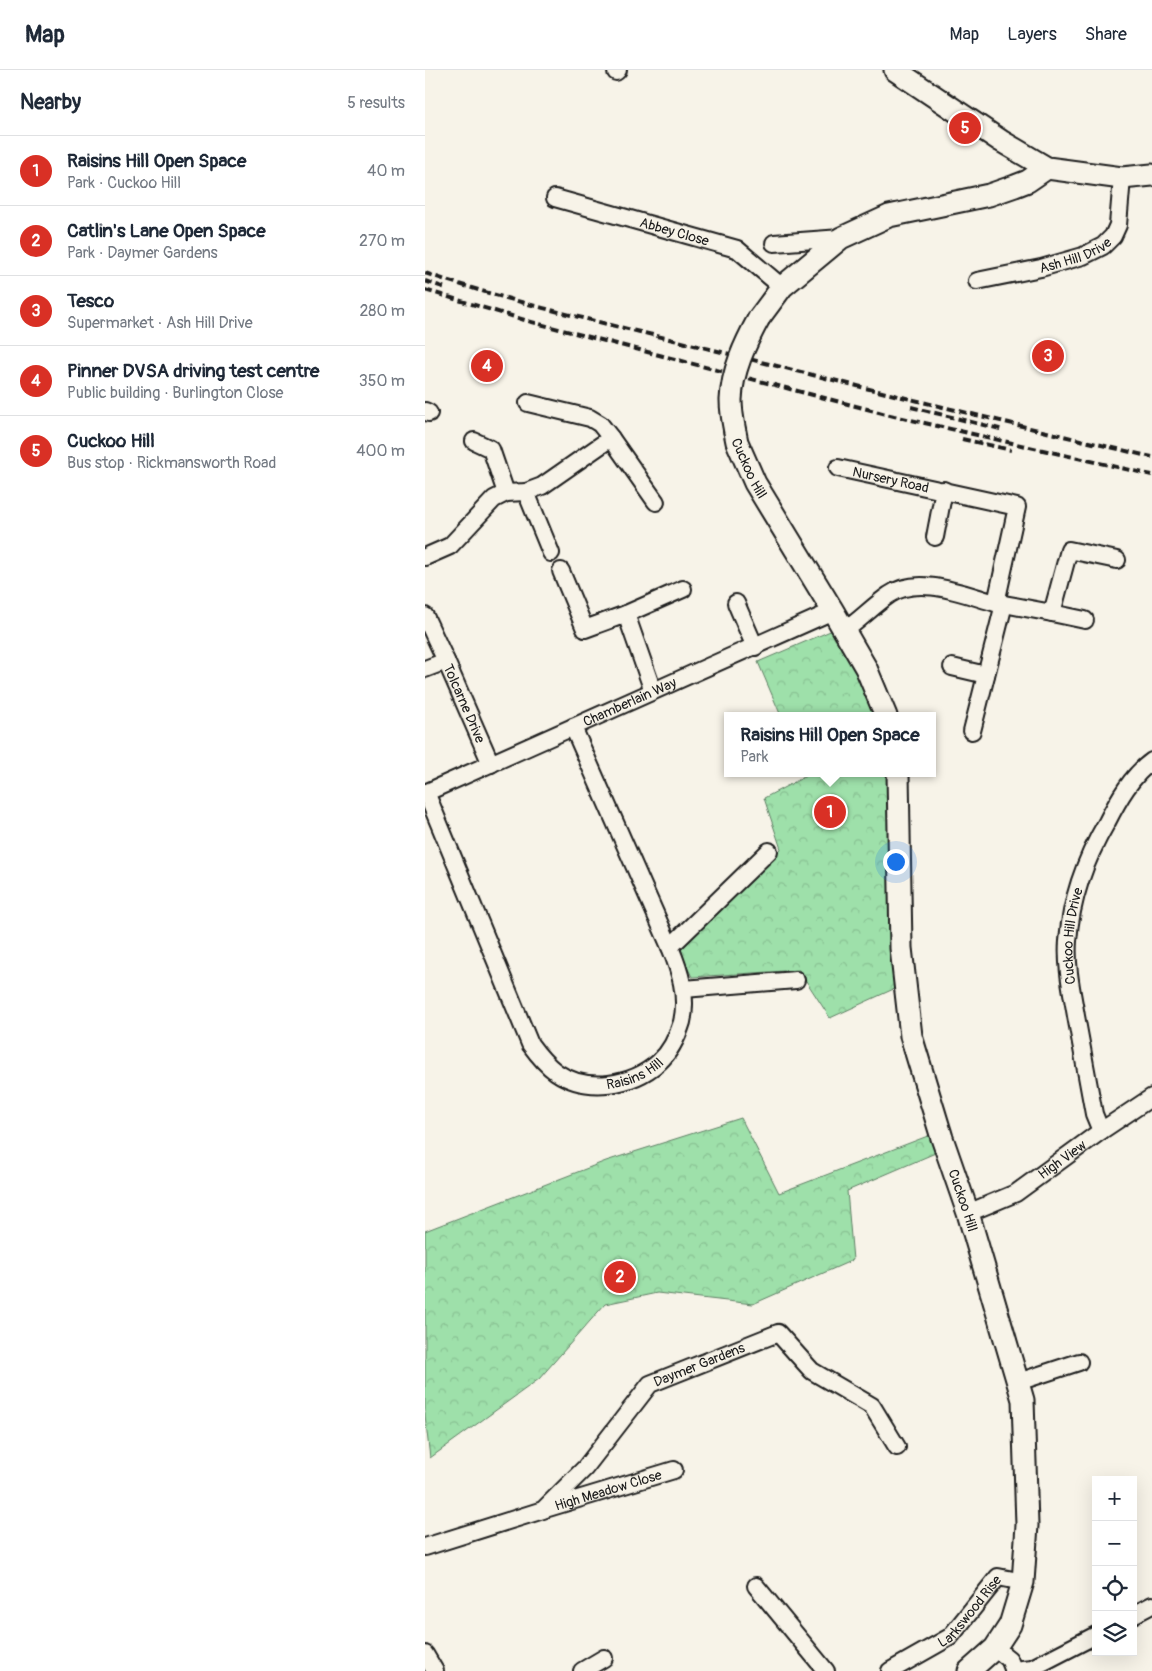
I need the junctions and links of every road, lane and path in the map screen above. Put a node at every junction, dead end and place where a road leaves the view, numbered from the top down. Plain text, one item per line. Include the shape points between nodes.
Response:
1 (895, 70) edge
2 (1047, 168) junction
3 (1152, 175) edge
4 (1122, 178) junction
5 (555, 198) dead end
6 (841, 238) junction
7 (774, 242) dead end
8 (977, 282) dead end
9 (782, 288) junction
10 (528, 403) dead end
11 (611, 438) junction
12 (474, 441) dead end
13 (838, 468) dead end
14 (944, 490) junction
15 (526, 492) junction
16 (505, 493) junction
17 (656, 502) dead end
18 (935, 537) dead end
19 (551, 553) dead end
20 (425, 557) edge
21 (1117, 560) dead end
22 (561, 572) dead end
23 (683, 588) dead end
24 (736, 603) dead end
25 (1000, 604) junction
26 (833, 611) junction
27 (626, 614) junction
28 (1052, 614) junction
29 (425, 616) edge
30 (1085, 620) dead end
31 (844, 631) junction
32 (755, 647) junction
33 (446, 661) junction
34 (952, 667) dead end
35 (425, 669) edge
36 (986, 675) junction
37 (653, 691) junction
38 (883, 712) edge
39 (573, 727) junction
40 (972, 731) dead end
41 (1152, 761) edge
42 (491, 764) junction
43 (898, 777) edge
44 (426, 793) edge
45 (769, 850) dead end
46 (670, 947) junction
47 (796, 980) dead end
48 (684, 989) junction
49 (1152, 1098) edge
50 (1101, 1131) junction
51 (968, 1213) junction
52 (1079, 1362) dead end
53 (1018, 1382) junction
54 (897, 1447) dead end
55 (674, 1470) dead end
56 (543, 1510) junction
57 (425, 1547) edge
58 (1023, 1582) junction
59 (756, 1586) dead end
60 (1152, 1606) edge
61 (1137, 1613) edge
62 (1092, 1637) edge
63 (995, 1648) junction
64 (425, 1654) edge
65 (605, 1658) dead end
66 (435, 1671) edge
67 (582, 1671) edge
68 (826, 1671) edge
69 (890, 1671) edge
70 (969, 1671) edge
71 (1014, 1671) edge

1 - 2 main road
2 - 4 main road
2 - 6 main road, Cuckoo Hill via 1029,181 1015,186 889,216
3 - 4 main road
4 - 8 street, Ash Hill Drive via 1118,225 1103,246 1083,256
5 - 9 street, Abbey Close via 737,249
6 - 7 street
6 - 9 main road, Cuckoo Hill
9 - 26 main road, Cuckoo Hill, bridge via 759,318 736,369 731,401 735,432 755,483
10 - 11 street via 590,418 600,424
11 - 15 street via 543,486
11 - 17 street
12 - 16 street via 491,450
13 - 14 street, Nursery Road
14 - 18 street, Nursery Road
14 - 25 street, Nursery Road via 1017,507
15 - 16 street
15 - 19 street
16 - 20 street via 494,499 450,546
21 - 28 street via 1069,550
22 - 27 street via 585,629
23 - 27 street
24 - 32 street
25 - 28 street
25 - 31 street via 932,586 912,586 891,593
25 - 36 street, Nursery Road
26 - 31 main road, Cuckoo Hill
26 - 32 street, Chamberlain Way
27 - 37 street
28 - 30 street
29 - 33 street, Tolcarne Drive
31 - 38 main road, Cuckoo Hill via 866,668
32 - 37 street, Chamberlain Way
33 - 35 street
33 - 42 street, Tolcarne Drive
34 - 36 street
36 - 40 street, Nursery Road
37 - 39 street, Chamberlain Way
39 - 42 street, Chamberlain Way
39 - 46 street, Raisins Hill
41 - 50 street, Cuckoo Hill Drive via 1144,766 1119,799 1088,859 1074,904 1068,941 1069,977 1094,1114
42 - 44 street, Chamberlain Way
43 - 51 main road, Cuckoo Hill via 901,948 911,1036
44 - 48 street, Raisins Hill via 530,1044 541,1060 557,1073 577,1082 597,1085 623,1082 643,1073 661,1061 674,1042 682,1021
45 - 46 street
46 - 48 street, Raisins Hill
47 - 48 street
49 - 50 street, High View
50 - 51 street, High View via 1016,1193
51 - 53 main road, Cuckoo Hill
52 - 53 street
53 - 58 main road, Cuckoo Hill via 1023,1400 1027,1526
54 - 56 street, Daymer Gardens via 872,1406 812,1371 778,1333 650,1384 585,1468
55 - 56 street, High Meadow Close
56 - 57 street, Daymer Gardens
58 - 63 main road, Cuckoo Hill via 1010,1625
58 - 69 street, Larkswood Rise via 998,1577 950,1636
59 - 68 street
60 - 61 street
62 - 71 street via 1032,1668
63 - 70 main road, Cuckoo Hill
63 - 71 street via 1009,1659
64 - 66 street
65 - 67 street

